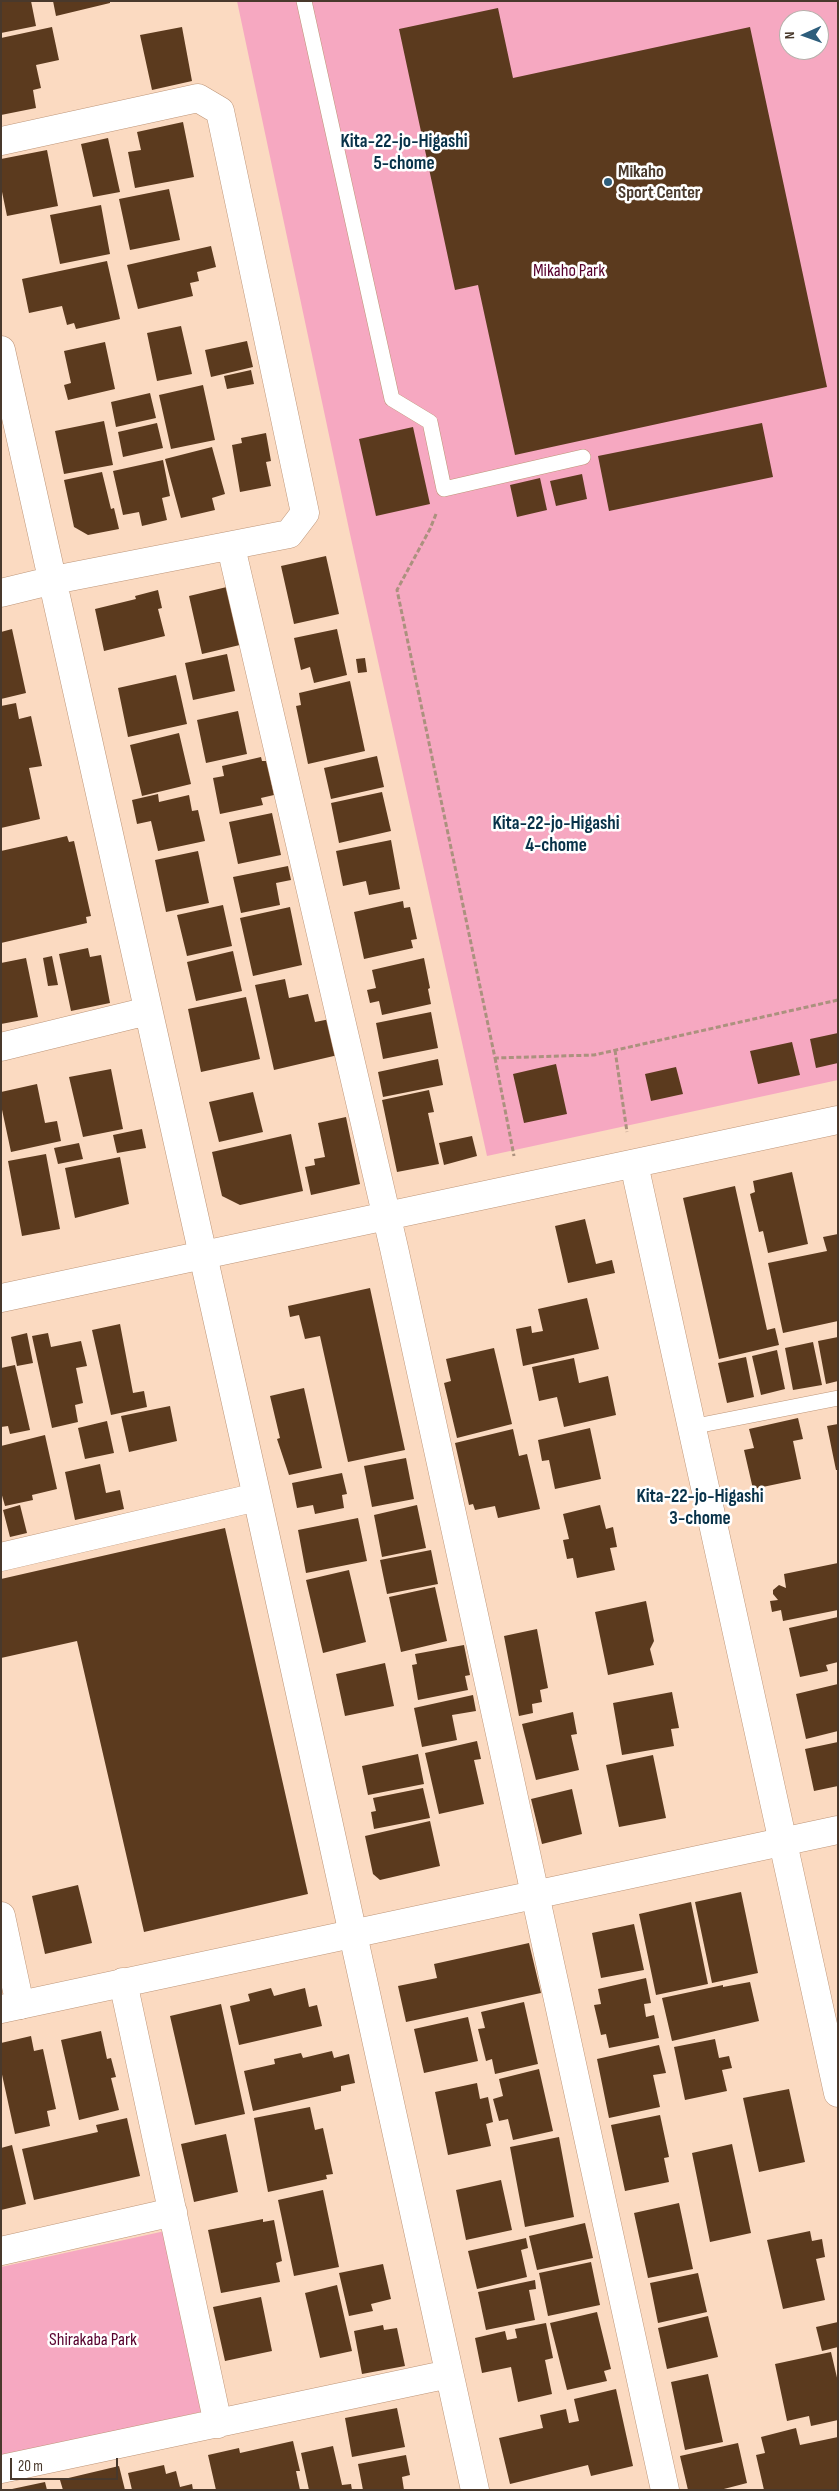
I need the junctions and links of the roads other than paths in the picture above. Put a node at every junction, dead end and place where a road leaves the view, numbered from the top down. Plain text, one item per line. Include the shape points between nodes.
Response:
1 (304, 1) edge
2 (1, 142) edge
3 (1, 350) edge
4 (583, 457) dead end
5 (231, 547) junction
6 (54, 580) junction
7 (1, 593) edge
8 (148, 1011) junction
9 (1, 1047) edge
10 (838, 1120) edge
11 (634, 1164) junction
12 (387, 1216) junction
13 (204, 1255) junction
14 (1, 1298) edge
15 (838, 1398) edge
16 (691, 1427) junction
17 (257, 1497) junction
18 (1, 1557) edge
19 (838, 1830) edge
20 (783, 1842) junction
21 (536, 1894) junction
22 (1, 1916) edge
23 (354, 1932) junction
24 (123, 1982) junction
25 (11, 2007) edge
26 (838, 2092) edge
27 (173, 2212) junction
28 (1, 2251) edge
29 (449, 2374) junction
30 (218, 2424) junction
31 (1, 2469) edge
32 (475, 2490) edge
33 (665, 2490) edge

1 - 4 lane via 392,399 430,422 444,489
2 - 5 street via 198,98 220,111 305,513 289,534
3 - 6 street
5 - 6 street
5 - 12 street
6 - 7 street
6 - 8 street
8 - 9 street
8 - 13 street
10 - 11 street
11 - 12 street
11 - 16 street
12 - 13 street
12 - 21 street
13 - 14 street
13 - 17 street
15 - 16 lane
16 - 20 street
17 - 18 street
17 - 23 street
19 - 20 street
20 - 21 street
20 - 26 street
21 - 23 street
21 - 33 street
22 - 25 street
23 - 24 street
23 - 29 street
24 - 25 street
24 - 27 street
27 - 28 street
27 - 30 street
29 - 30 street
29 - 32 street
30 - 31 street

